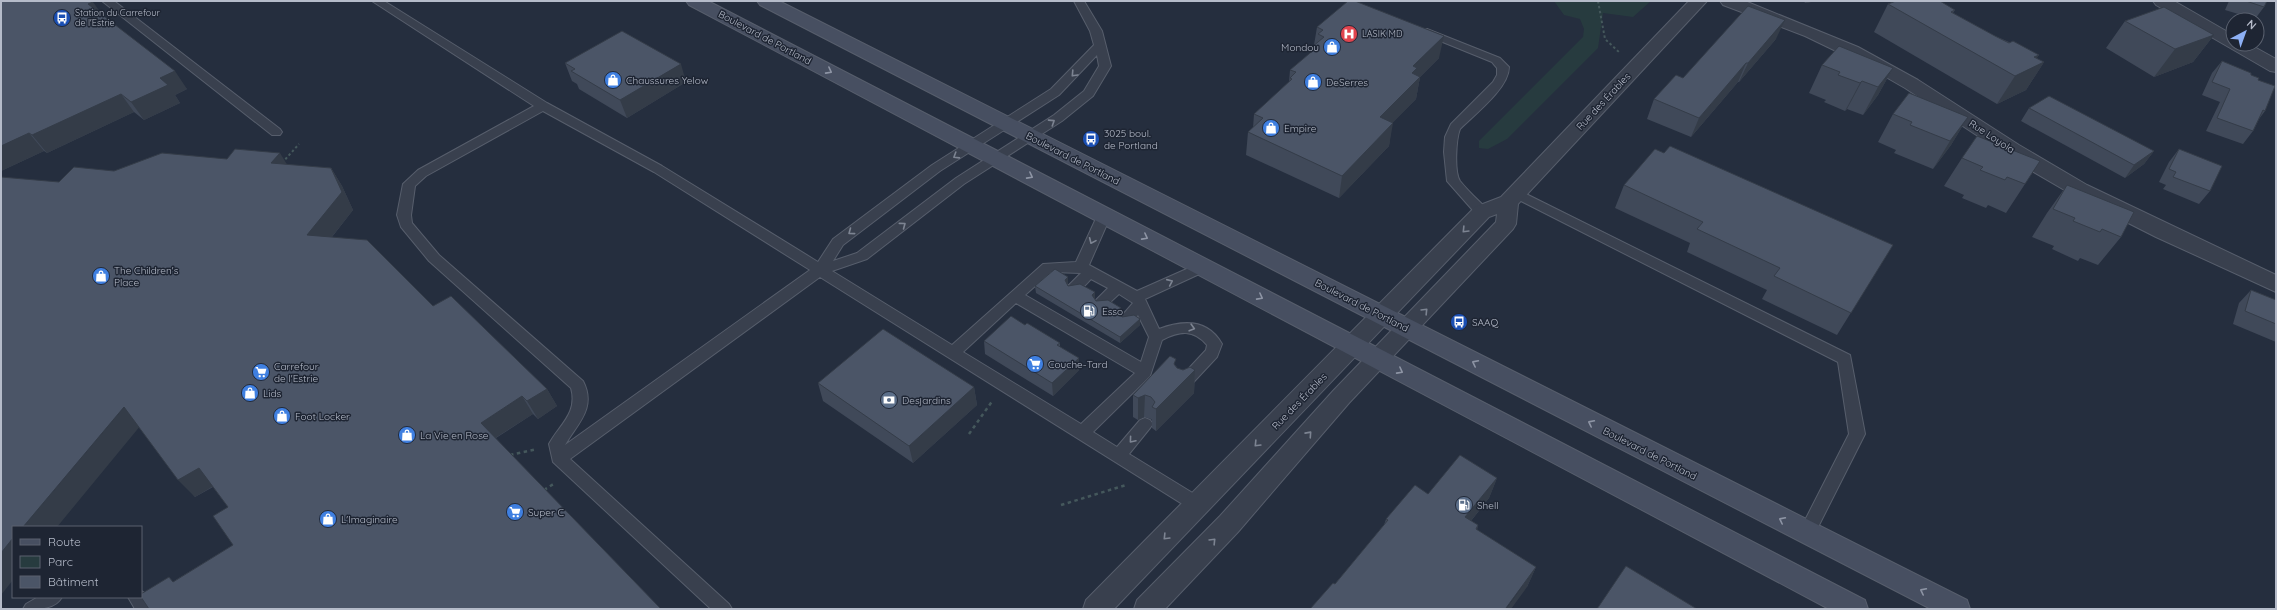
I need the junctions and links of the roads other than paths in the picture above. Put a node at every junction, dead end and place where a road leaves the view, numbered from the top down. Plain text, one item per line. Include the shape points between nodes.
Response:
1 (107, 1) edge
2 (377, 1) edge
3 (695, 1) edge
4 (766, 1) edge
5 (1079, 1) edge
6 (1698, 1) edge
7 (1729, 1) edge
8 (2162, 1) edge
9 (1417, 28) edge
10 (2225, 37) edge
11 (1100, 45) junction
12 (2254, 52) edge
13 (2271, 60) edge
14 (543, 106) junction
15 (1006, 124) junction
16 (276, 132) dead end
17 (1030, 136) junction
18 (972, 146) junction
19 (996, 158) junction
20 (1512, 198) junction
21 (1482, 212) junction
22 (1104, 215) junction
23 (1203, 267) junction
24 (820, 270) junction
25 (1085, 270) junction
26 (2276, 284) edge
27 (1074, 287) edge
28 (1118, 287) junction
29 (1015, 296) junction
30 (1139, 300) junction
31 (1101, 302) edge
32 (1383, 316) junction
33 (1127, 318) edge
34 (1408, 329) junction
35 (1156, 337) junction
36 (1353, 346) junction
37 (953, 352) junction
38 (1378, 359) junction
39 (1145, 372) junction
40 (1182, 385) edge
41 (1145, 424) dead end
42 (1083, 432) junction
43 (558, 451) junction
44 (1119, 455) junction
45 (1198, 505) junction
46 (1806, 532) junction
47 (51, 598) edge
48 (138, 598) edge
49 (32, 609) edge
50 (145, 609) edge
51 (723, 609) edge
52 (1096, 609) edge
53 (1147, 609) edge
54 (1855, 609) edge
55 (1957, 609) edge

1 - 16 lane
2 - 14 lane
3 -> 18 main road, Boulevard de Portland
4 - 15 main road, Boulevard de Portland
5 - 11 lane via 1096,31
6 - 20 street, Rue des Érables
7 - 26 street, Rue Loyola via 1850,50 1890,71 2088,195
8 - 10 street
9 - 21 lane via 1496,60 1503,67 1498,84 1455,127 1451,137 1453,181
11 -> 15 lane via 1055,92
17 -> 11 lane via 1058,118 1095,86 1105,66
12 - 13 street
14 - 24 lane via 658,169
14 - 43 lane via 422,173 409,184 404,215 406,224 434,258 578,385 582,398 578,416
15 - 17 main road, Boulevard de Portland
15 - 18 lane
17 - 19 lane
17 - 32 main road, Boulevard de Portland
18 - 19 main road, Boulevard de Portland
18 -> 24 lane via 936,168 838,242
19 -> 22 main road, Boulevard de Portland
24 -> 19 lane via 862,256 960,181
20 - 21 street, Rue des Érables
34 -> 20 street via 1506,224
20 - 46 lane via 1845,359 1857,434
21 -> 32 street, Rue des Érables
22 -> 23 main road, Boulevard de Portland
22 -> 25 lane
30 -> 23 lane
23 -> 36 main road, Boulevard de Portland
24 - 37 lane
24 - 43 lane
25 - 27 lane
25 - 28 lane
25 - 29 lane via 1048,267
28 - 30 lane
28 - 31 lane
29 - 37 lane
29 - 39 lane via 1051,309 1104,340
30 - 33 lane
30 - 35 lane
32 - 34 main road, Boulevard de Portland
32 - 36 street, Rue des Érables
34 - 38 street
46 -> 34 main road, Boulevard de Portland
35 - 39 lane
35 -> 40 lane via 1173,328 1188,326 1207,334 1215,344 1212,353
36 - 38 main road, Boulevard de Portland
36 -> 45 street, Rue des Érables
37 - 42 lane
53 -> 38 street via 1229,524
38 -> 54 main road, Boulevard de Portland
39 - 42 lane
41 -> 44 lane
42 - 44 lane
43 - 51 lane
44 - 45 lane
45 -> 52 street, Rue des Érables
55 -> 46 main road, Boulevard de Portland
47 - 49 lane
48 - 50 lane

